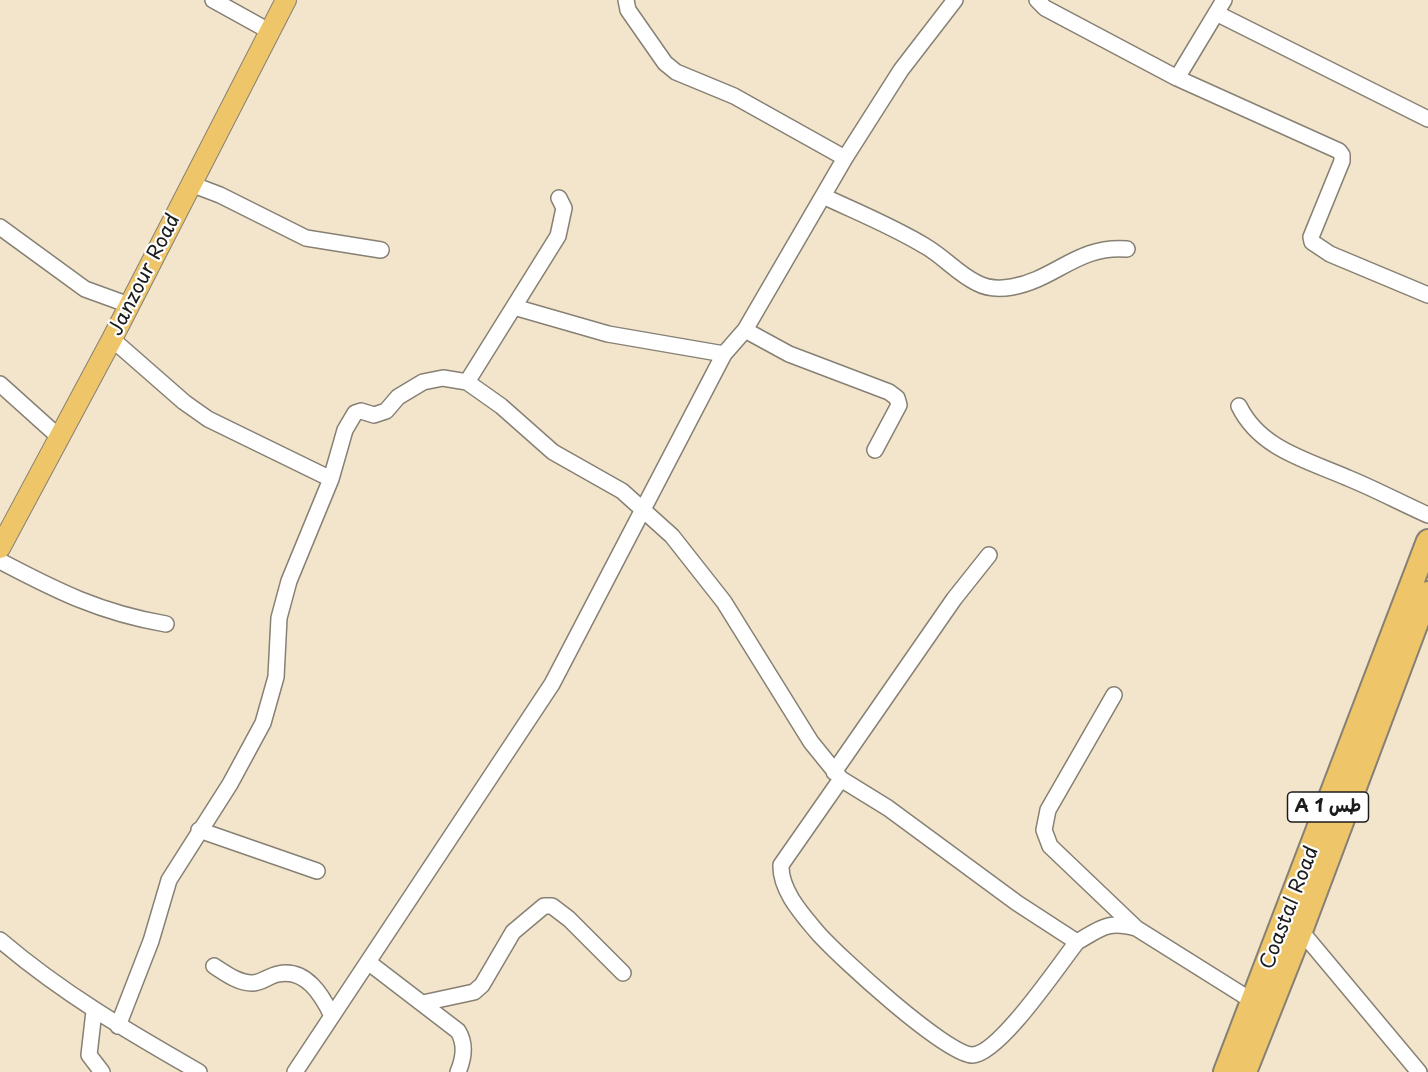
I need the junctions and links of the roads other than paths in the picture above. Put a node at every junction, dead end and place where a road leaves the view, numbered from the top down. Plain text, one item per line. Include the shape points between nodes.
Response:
1 (213, 0) edge
2 (286, 0) edge
3 (626, 0) edge
4 (955, 0) edge
5 (1037, 0) edge
6 (1224, 0) edge
7 (1218, 14) junction
8 (269, 31) junction
9 (1177, 78) junction
10 (1428, 119) edge
11 (845, 158) junction
12 (191, 184) junction
13 (823, 196) junction
14 (559, 198) dead end
15 (0, 226) edge
16 (1127, 249) dead end
17 (381, 250) dead end
18 (1428, 295) edge
19 (129, 305) junction
20 (514, 307) junction
21 (745, 330) junction
22 (112, 339) junction
23 (724, 354) junction
24 (467, 382) junction
25 (0, 384) edge
26 (1239, 406) dead end
27 (59, 438) junction
28 (875, 450) dead end
29 (331, 479) junction
30 (645, 510) junction
31 (1428, 515) edge
32 (1428, 541) edge
33 (0, 548) edge
34 (989, 555) dead end
35 (0, 561) edge
36 (1428, 592) edge
37 (166, 624) dead end
38 (1114, 695) dead end
39 (837, 776) junction
40 (199, 830) junction
41 (317, 871) dead end
42 (1136, 928) junction
43 (1302, 931) junction
44 (0, 940) edge
45 (1077, 942) junction
46 (368, 962) junction
47 (214, 966) dead end
48 (623, 973) dead end
49 (1254, 1002) junction
50 (423, 1003) junction
51 (93, 1011) junction
52 (332, 1016) junction
53 (118, 1026) junction
54 (102, 1072) edge
55 (199, 1072) edge
56 (295, 1072) edge
57 (458, 1072) edge
58 (1225, 1072) edge
59 (1245, 1072) edge
60 (1419, 1072) edge

1 - 8 street
2 - 8 main road, Janzour Road
3 - 11 street via 628,10 646,36 676,72 734,96
4 - 11 street via 901,70
5 - 9 street via 1045,8
6 - 7 street
7 - 9 street
7 - 10 street
8 - 12 main road, Janzour Road
9 - 18 street via 1339,151 1341,161 1312,242 1330,254
11 - 13 street
12 - 17 street via 306,238
12 - 19 main road, Janzour Road
13 - 16 street via 915,240 976,283 997,289 1015,287 1088,252
13 - 21 street
14 - 20 street via 564,208 558,236
15 - 19 street via 85,289
19 - 22 main road, Janzour Road
20 - 23 street via 608,334
20 - 24 street
21 - 23 street
21 - 28 street via 789,354 897,398 899,405
22 - 27 main road, Janzour Road
22 - 29 street via 208,418
23 - 30 street
24 - 29 street via 443,378 423,382 398,397 386,411 374,415 355,413 345,430
24 - 30 street via 553,452 622,491
25 - 27 street
26 - 31 street via 1246,420 1284,452
27 - 33 main road, Janzour Road
29 - 40 street via 289,581 279,618 276,677 263,723 231,784
30 - 39 street via 724,602 811,742
30 - 46 street via 552,684
32 - 49 highway, Coastal Road / A 1 طس
34 - 39 street via 954,599
35 - 37 street via 114,614
36 - 43 highway, Coastal Road / A 1 طس
38 - 42 street via 1048,810 1044,830 1058,855
39 - 45 street
39 - 45 street via 781,865 781,876 824,940 944,1043 961,1053 987,1051 1010,1029
40 - 41 street
40 - 53 street via 169,880 151,941
42 - 45 street via 1108,924
42 - 49 street
43 - 59 highway, Coastal Road / A 1 طس
43 - 60 street
44 - 51 street
46 - 50 street
46 - 52 street
47 - 52 street via 242,982 252,983 278,974 297,974 313,985
48 - 50 street via 569,919 552,906 544,906 513,932 474,992
49 - 58 highway, Coastal Road / A 1 طس
50 - 57 street via 450,1023 464,1040
51 - 53 street
51 - 54 street via 89,1055
52 - 56 street
53 - 55 street

